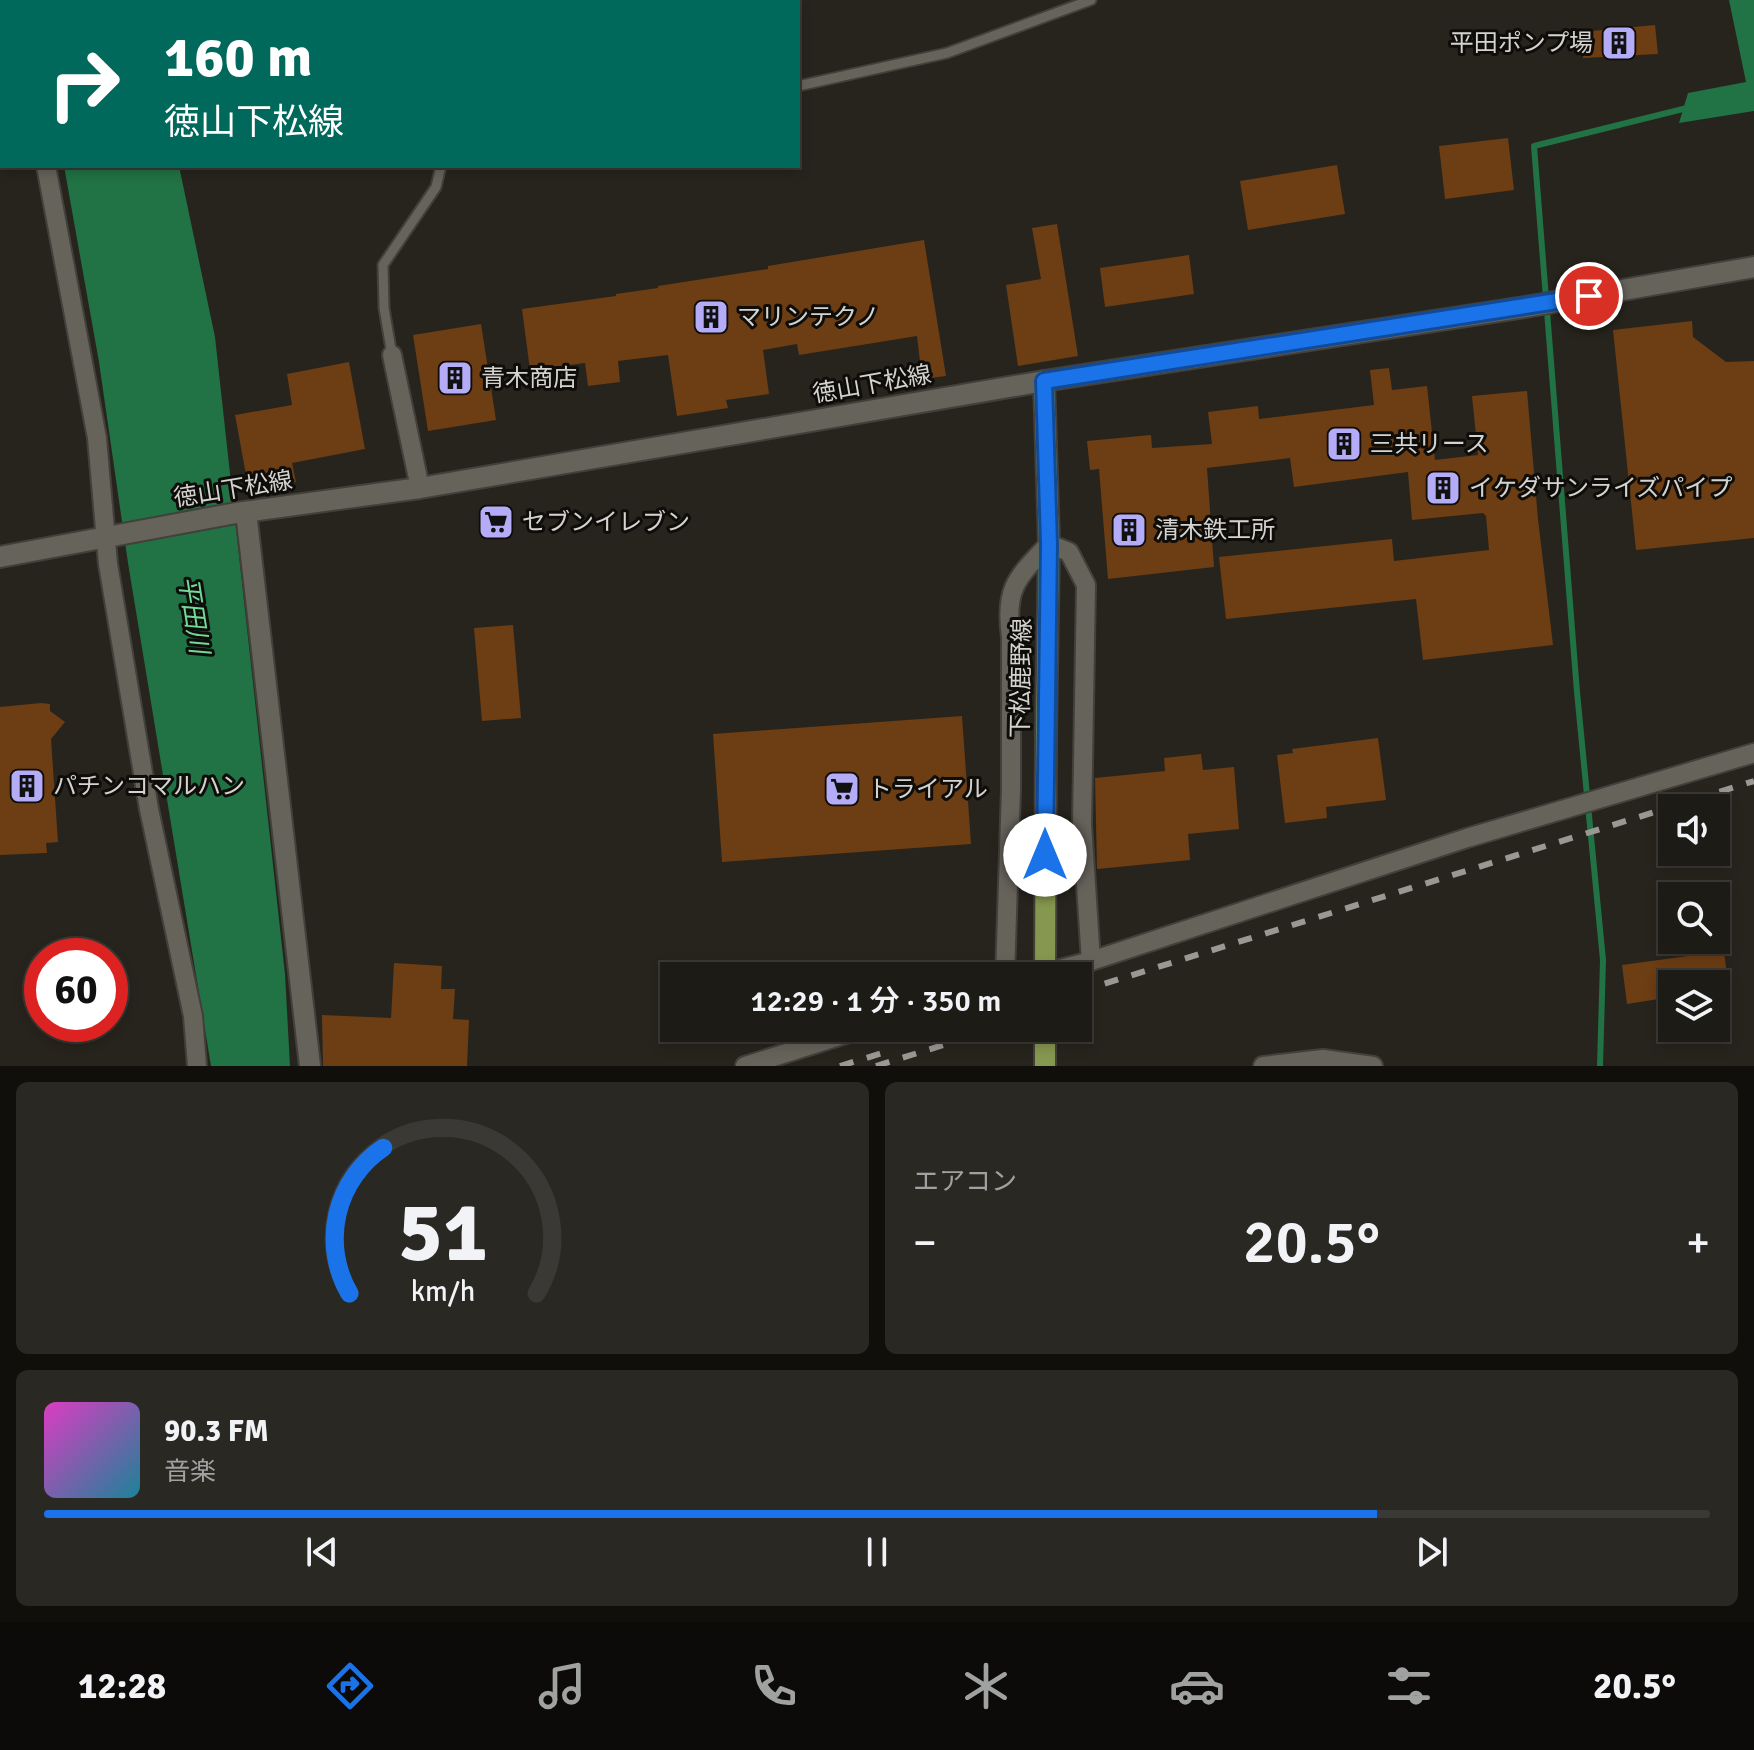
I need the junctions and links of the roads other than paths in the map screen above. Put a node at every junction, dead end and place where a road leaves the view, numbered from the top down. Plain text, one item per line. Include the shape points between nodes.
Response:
1 (1091, 0) edge
2 (800, 86) edge
3 (46, 168) edge
4 (441, 168) edge
5 (1754, 267) edge
6 (392, 355) joint
7 (1044, 381) junction
8 (420, 488) junction
9 (241, 512) junction
10 (111, 537) junction
11 (1049, 544) junction
12 (0, 557) edge
13 (1754, 753) edge
14 (1091, 961) junction
15 (1005, 962) edge
16 (1045, 962) edge
17 (1087, 962) edge
18 (821, 1042) edge
19 (1045, 1042) edge
20 (197, 1066) edge
21 (310, 1066) edge
22 (745, 1066) edge
23 (1045, 1066) edge
24 (1263, 1066) edge
25 (1373, 1066) edge

1 - 2 lane via 947,53
3 - 10 street
4 - 6 lane via 436,187 383,265
5 - 7 main road, 徳山下松線
6 - 8 street
7 - 8 main road, 徳山下松線
7 - 11 main road, 下松鹿野線
8 - 9 main road, 徳山下松線
9 - 10 main road, 徳山下松線
9 - 21 main road
10 - 12 main road, 徳山下松線
10 - 20 street via 108,564 149,809 187,984
11 - 14 street via 1069,552 1086,585 1082,824
11 - 15 street via 1015,580 1008,616 1011,789
11 - 16 main road, 下松鹿野線, bridge
13 - 14 street via 1467,838
14 - 17 street
18 - 22 street
19 - 23 main road
24 - 25 street via 1323,1059

